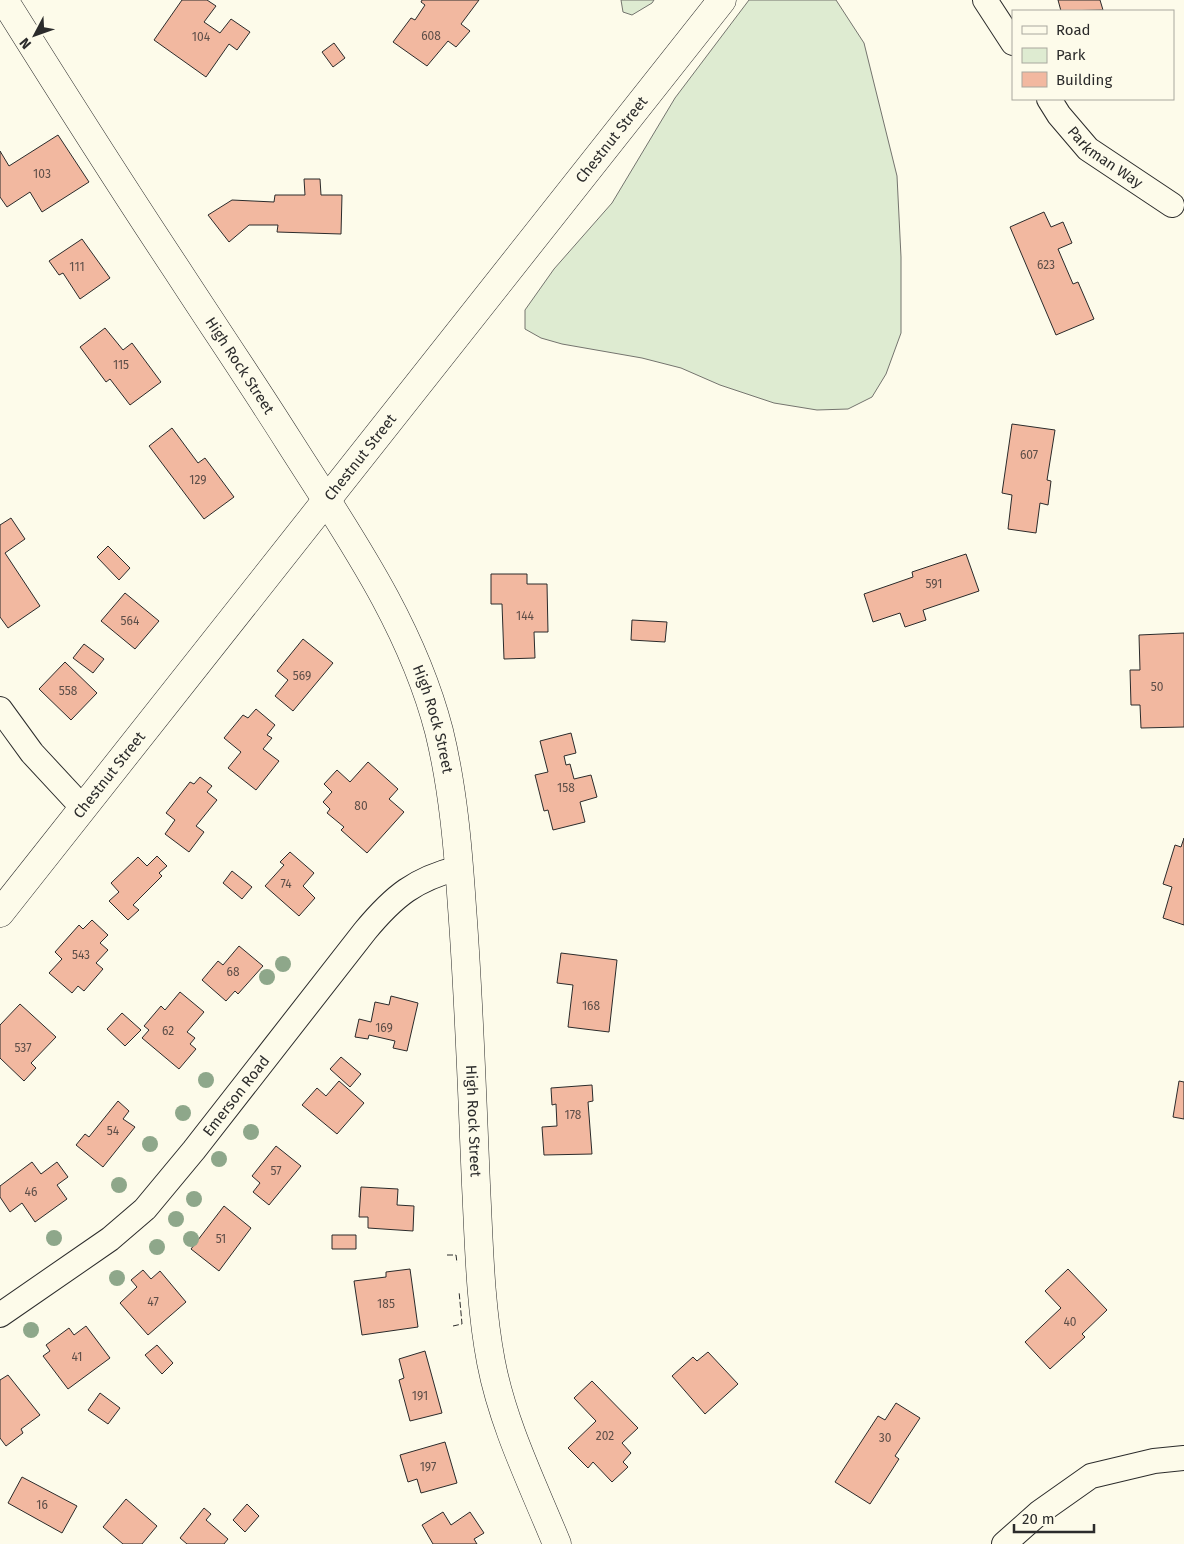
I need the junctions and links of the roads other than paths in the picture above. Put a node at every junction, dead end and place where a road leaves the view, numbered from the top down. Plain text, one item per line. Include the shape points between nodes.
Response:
1 (4, 0) edge
2 (722, 0) edge
3 (985, 0) edge
4 (1012, 41) edge
5 (1050, 100) edge
6 (1172, 205) dead end
7 (327, 501) junction
8 (0, 710) edge
9 (83, 808) junction
10 (459, 868) junction
11 (0, 914) edge
12 (0, 1315) edge
13 (1184, 1458) edge
14 (558, 1544) edge
15 (1004, 1544) edge

1 - 7 street, High Rock Street
2 - 7 street, Chestnut Street
3 - 4 street
5 - 6 street, Parkman Way via 1088,149
7 - 9 street, Chestnut Street
7 - 10 street, High Rock Street via 395,614 414,656 438,727
8 - 9 street via 37,759
9 - 11 street, Chestnut Street
10 - 12 street, Emerson Road via 419,881 382,912 194,1150 133,1220
10 - 14 street, High Rock Street via 486,1332 503,1407
13 - 15 street via 1154,1461 1091,1476 1040,1512

